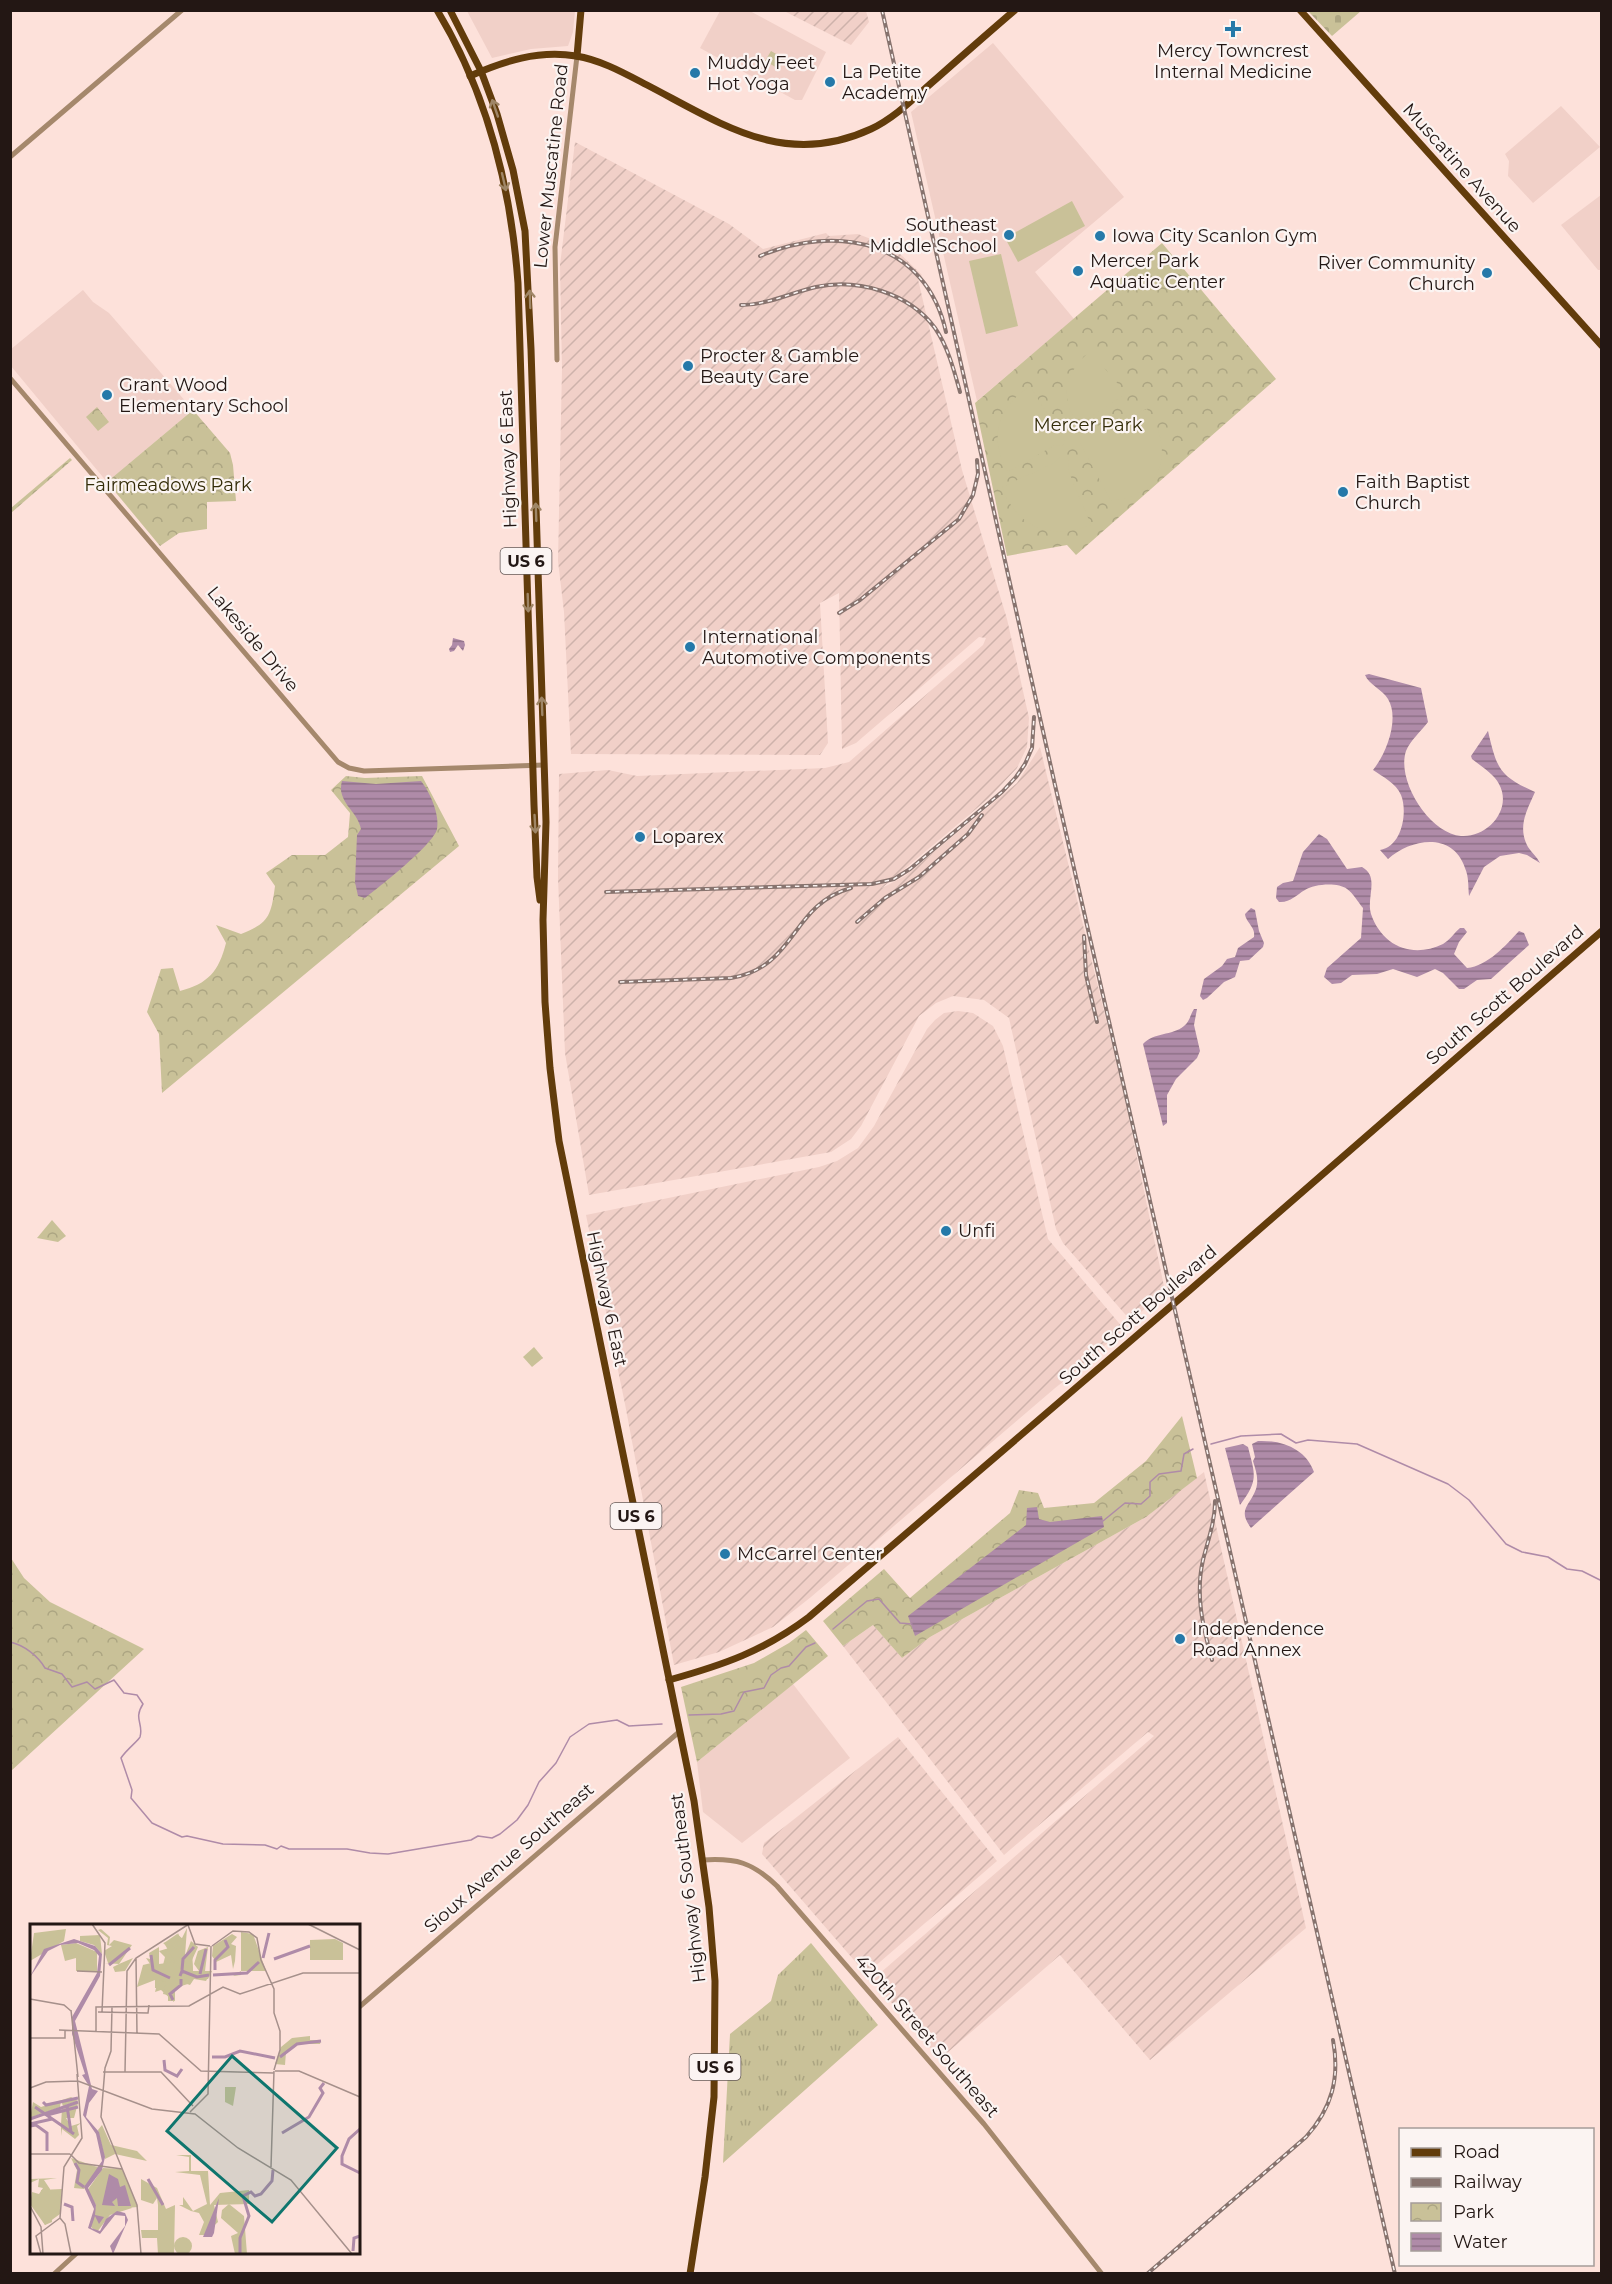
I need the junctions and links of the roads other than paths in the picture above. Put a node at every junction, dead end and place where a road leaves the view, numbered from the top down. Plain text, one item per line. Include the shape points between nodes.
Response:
1 (182, 10) edge
2 (437, 10) edge
3 (450, 10) edge
4 (581, 10) edge
5 (1015, 10) edge
6 (1299, 10) edge
7 (577, 56) junction
8 (481, 71) junction
9 (470, 76) junction
10 (10, 157) edge
11 (1602, 346) edge
12 (557, 360) dead end
13 (10, 378) edge
14 (533, 765) junction
15 (544, 765) junction
16 (543, 920) junction
17 (1602, 931) edge
18 (669, 1680) junction
19 (679, 1732) junction
20 (703, 1860) junction
21 (360, 2006) edge
22 (77, 2254) edge
23 (54, 2274) edge
24 (690, 2274) edge
25 (1102, 2274) edge

1 - 10 street
2 - 9 main road, Highway 6 East / US 6
3 - 8 main road, Highway 6 East / US 6
4 - 7 main road, Lower Muscatine Road
5 - 7 main road via 891,118 851,137 815,145 753,138 617,69
6 - 11 main road, Muscatine Avenue
7 - 8 main road via 532,56
7 - 12 street, Lower Muscatine Road via 555,247
8 - 9 main road
15 -> 8 main road, Highway 6 East / US 6 via 525,231 506,141
9 -> 14 main road, Highway 6 East / US 6 via 498,154 516,259
13 - 14 street, Lakeside Drive via 338,762 364,771
14 - 15 street, Lakeside Drive
14 -> 16 main road, Highway 6 East / US 6 via 537,877
15 - 16 main road, Highway 6 East / US 6
16 - 18 main road, Highway 6 East / US 6 via 546,1032 559,1141
17 - 18 main road, South Scott Boulevard via 809,1617 746,1656
18 - 19 main road, Highway 6 Southeast / US 6
19 - 20 main road, Highway 6 Southeast / US 6
19 - 21 street, Sioux Avenue Southeast
20 - 24 main road, Highway 6 Southeast / US 6 via 713,1942 716,2058 710,2136
20 - 25 street, 420th Street Southeast via 747,1863 777,1886 984,2124
22 - 23 street

